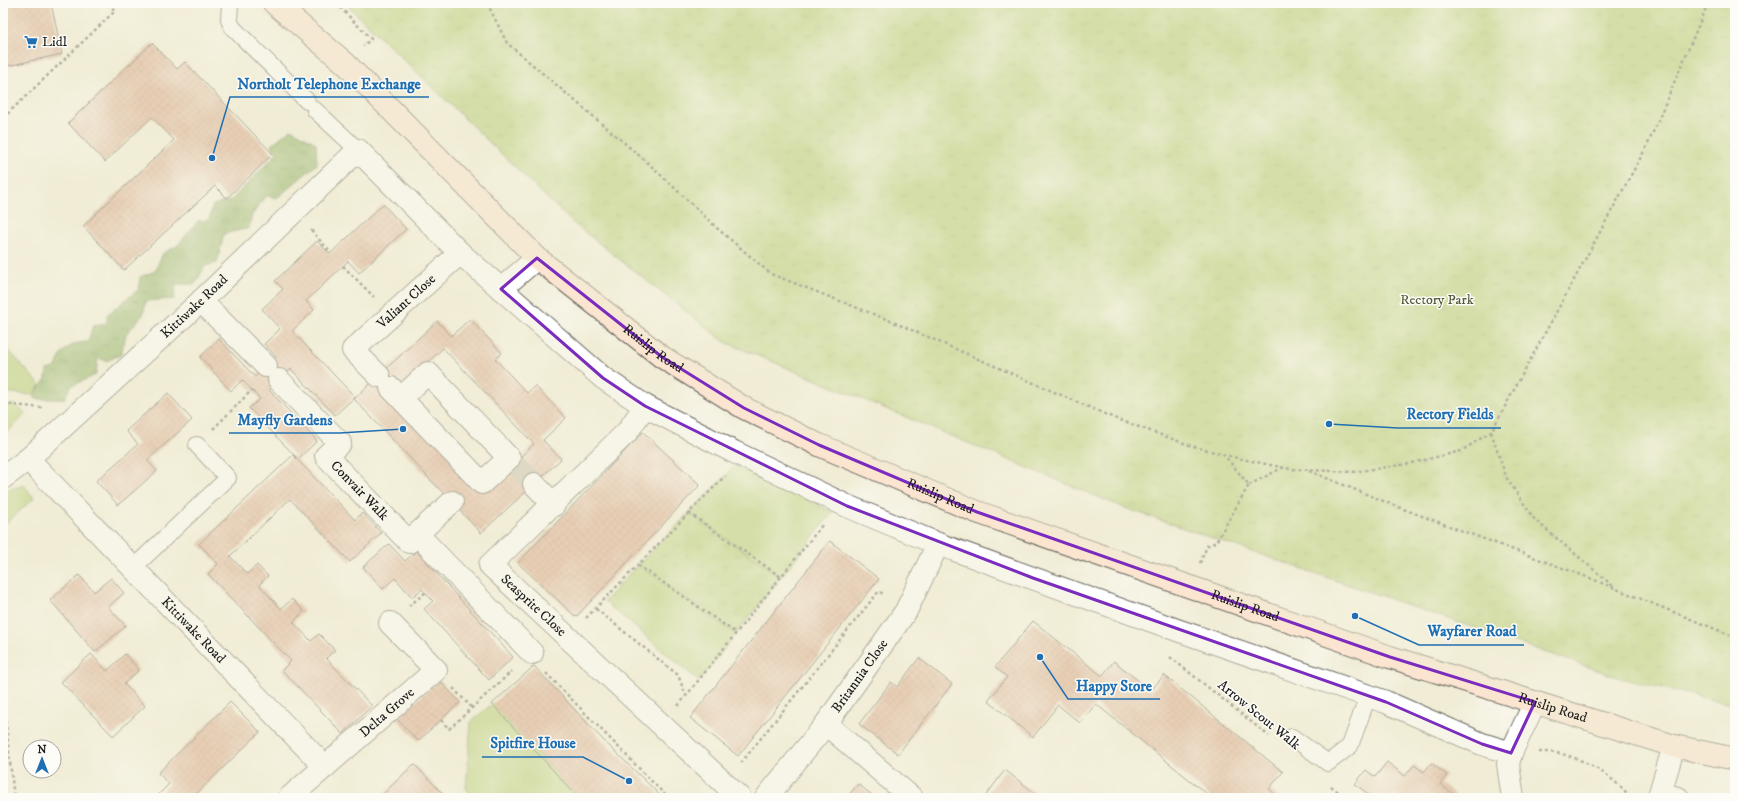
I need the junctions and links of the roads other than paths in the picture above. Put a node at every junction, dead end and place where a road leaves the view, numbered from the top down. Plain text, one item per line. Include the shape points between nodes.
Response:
1 (230, 3) edge
2 (274, 3) edge
3 (358, 150) junction
4 (460, 253) junction
5 (537, 258) junction
6 (501, 289) junction
7 (201, 301) junction
8 (391, 387) junction
9 (645, 406) junction
10 (197, 445) road end
11 (28, 459) junction
12 (3, 478) edge
13 (534, 484) tunnel mouth
14 (452, 502) dead end
15 (554, 505) junction
16 (417, 534) junction
17 (938, 544) junction
18 (134, 568) junction
19 (390, 622) dead end
20 (531, 654) road end
21 (1368, 696) junction
22 (1535, 702) junction
23 (826, 724) junction
24 (1292, 737) dead end
25 (1674, 746) junction
26 (1511, 753) junction
27 (1735, 759) edge
28 (325, 767) junction
29 (289, 798) edge
30 (740, 798) edge
31 (766, 798) edge
32 (912, 798) edge
33 (1513, 798) edge
34 (1678, 798) edge

1 - 3 lane via 229,20 233,28
2 - 5 main road, Ruislip Road via 345,64
3 - 4 street
3 - 7 street, Kittiwake Road
4 - 6 street
4 - 8 street, Valiant Close via 353,350
5 - 6 street
5 - 22 main road, Ruislip Road via 662,357 744,408 819,445 977,512 1390,656
6 - 9 street via 603,378
7 - 11 street, Kittiwake Road
7 - 16 street, Convair Walk via 340,443 326,456 408,542
8 - 8 street via 428,373 511,460 482,483
9 - 15 street, Seasprite Close via 627,432
9 - 17 street via 847,506
10 - 18 lane via 228,478
11 - 12 street, Kittiwake Road
11 - 18 street, Kittiwake Road
13 - 15 street
14 - 16 street
15 - 30 street, Seasprite Close via 490,565
16 - 20 street
17 - 21 street
17 - 23 street, Britannia Close via 906,611
18 - 28 street, Kittiwake Road
19 - 28 street, Delta Grove via 436,670
21 - 24 lane via 1350,746 1328,763
21 - 26 street via 1482,744
22 - 25 main road, Ruislip Road
22 - 26 street
23 - 31 street, Britannia Close
23 - 32 street
25 - 27 main road, Ruislip Road
25 - 34 street via 1660,793
26 - 33 street via 1508,764
28 - 29 street, Delta Grove

